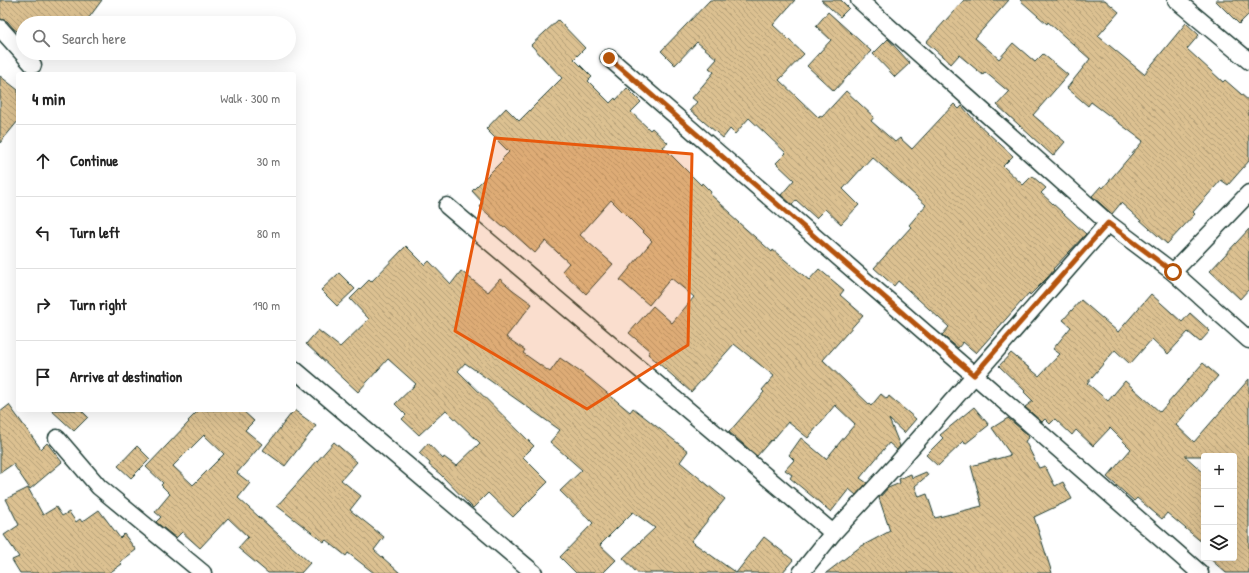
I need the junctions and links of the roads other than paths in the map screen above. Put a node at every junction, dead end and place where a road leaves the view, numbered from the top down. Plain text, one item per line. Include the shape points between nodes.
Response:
1 (859, 0) edge
2 (1176, 0) edge
3 (0, 28) edge
4 (16, 46) edge
5 (609, 58) dead end
6 (29, 60) edge
7 (1249, 61) edge
8 (33, 65) dead end
9 (1249, 193) edge
10 (447, 206) dead end
11 (1108, 223) junction
12 (1173, 272) junction
13 (1249, 340) edge
14 (296, 372) edge
15 (974, 375) junction
16 (57, 438) dead end
17 (833, 533) junction
18 (203, 573) edge
19 (534, 573) edge
20 (801, 573) edge
21 (1200, 573) edge

1 - 11 street
2 - 7 street
3 - 4 street
5 - 15 street
6 - 8 street
9 - 12 street
10 - 17 street
11 - 12 street
11 - 15 street
12 - 13 street
14 - 19 street
15 - 17 street
15 - 21 street
16 - 18 street via 99,487
17 - 20 street

